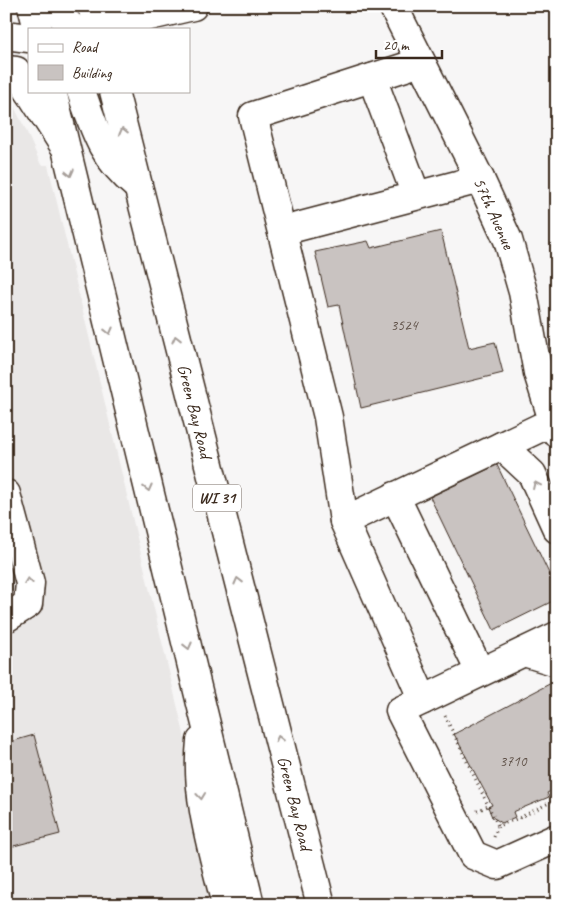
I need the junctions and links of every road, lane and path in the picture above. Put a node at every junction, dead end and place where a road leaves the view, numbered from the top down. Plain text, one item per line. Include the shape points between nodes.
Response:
1 (32, 6) edge
2 (57, 6) edge
3 (193, 6) edge
4 (393, 6) edge
5 (91, 24) edge
6 (38, 28) edge
7 (6, 37) edge
8 (28, 38) edge
9 (421, 62) junction
10 (6, 70) edge
11 (372, 78) junction
12 (28, 89) edge
13 (30, 92) edge
14 (52, 92) edge
15 (81, 92) edge
16 (114, 92) edge
17 (63, 144) junction
18 (480, 179) junction
19 (137, 186) junction
20 (416, 196) junction
21 (282, 231) junction
22 (554, 428) edge
23 (502, 446) junction
24 (6, 494) edge
25 (395, 496) junction
26 (344, 521) junction
27 (557, 529) edge
28 (6, 618) edge
29 (557, 636) edge
30 (524, 652) junction
31 (557, 662) edge
32 (480, 672) junction
33 (432, 703) junction
34 (204, 712) junction
35 (557, 799) edge
36 (557, 838) edge
37 (226, 905) edge
38 (250, 905) edge
39 (321, 905) edge

1 - 6 main road
2 - 5 main road via 65,21
3 - 5 main road
4 - 9 main road, 57th Avenue
7 - 8 main road
9 - 11 main road
9 - 18 main road, 57th Avenue
10 - 12 main road via 16,71
11 - 20 main road
11 - 21 main road via 254,116
13 - 17 main road
14 - 17 main road
15 - 19 main road via 104,151
19 -> 16 main road, Green Bay Road / WI 31
17 -> 34 main road
18 - 20 main road
18 - 22 main road, 57th Avenue via 516,263 538,373
39 -> 19 main road, Green Bay Road / WI 31
20 - 21 main road
21 - 26 main road via 328,417
22 - 23 main road
23 - 25 main road
27 -> 23 main road via 532,474
28 -> 24 main road via 28,604 30,583
25 - 26 main road
25 - 32 main road
26 - 33 main road
29 - 30 main road
30 - 31 main road
30 - 32 main road
32 - 33 main road
33 - 35 path via 498,826
33 - 36 main road via 400,711 473,856 497,865
34 -> 37 main road via 200,746 201,800
34 - 38 main road

